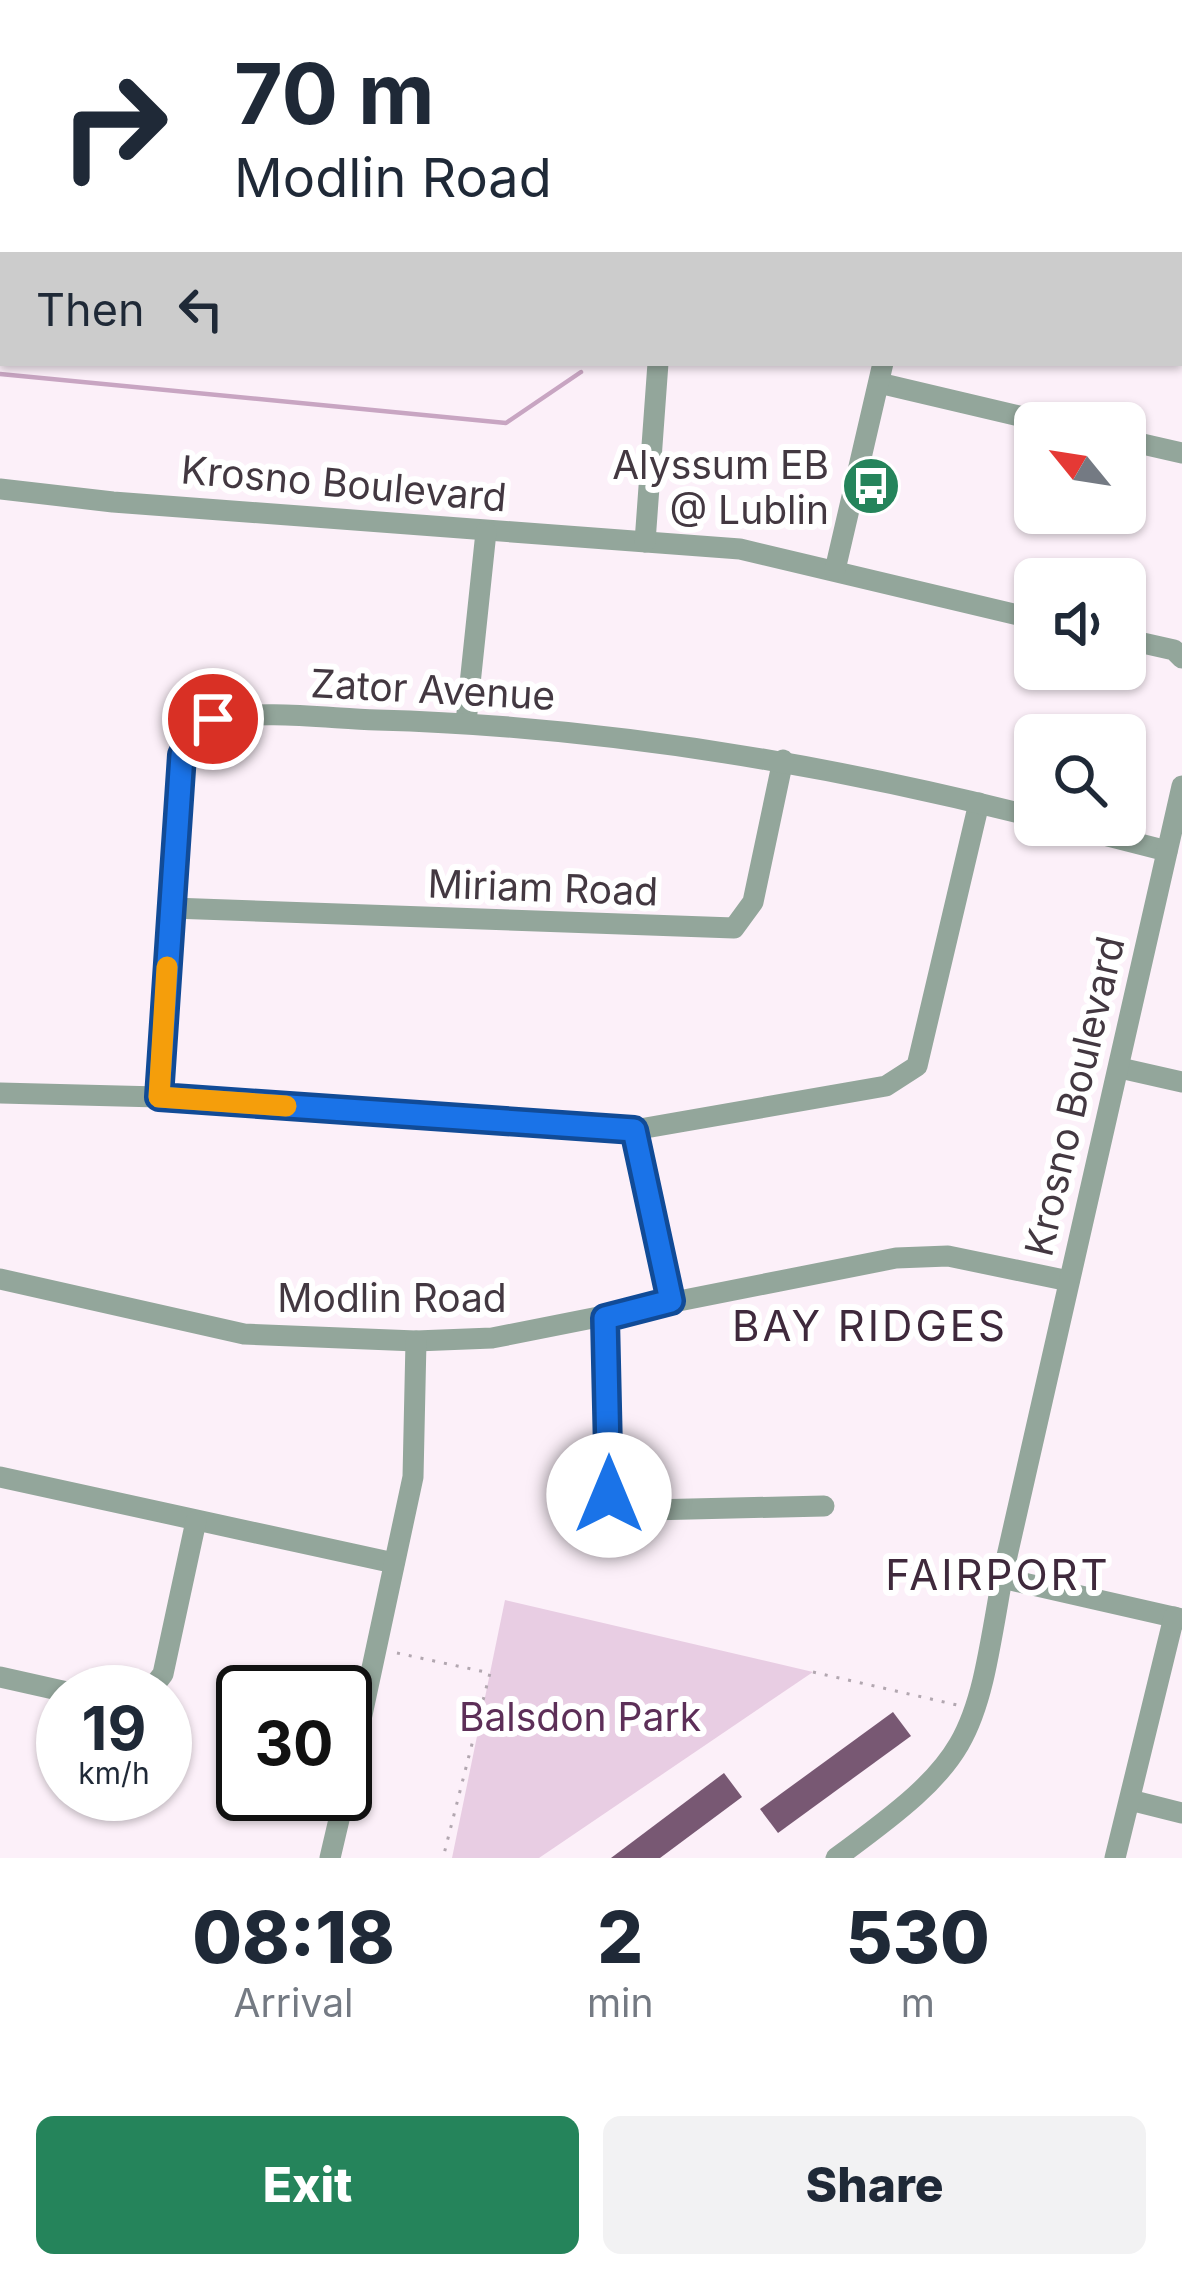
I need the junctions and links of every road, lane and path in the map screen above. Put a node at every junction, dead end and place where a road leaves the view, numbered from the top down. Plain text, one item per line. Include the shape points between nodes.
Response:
1 (658, 366) edge
2 (881, 373) edge
3 (1014, 413) edge
4 (1146, 445) edge
5 (1182, 453) edge
6 (0, 488) edge
7 (486, 532) junction
8 (645, 542) junction
9 (835, 570) junction
10 (1014, 614) edge
11 (1146, 644) edge
12 (1182, 658) edge
13 (466, 722) junction
14 (783, 760) junction
15 (1182, 786) edge
16 (979, 803) junction
17 (1014, 812) edge
18 (1146, 846) edge
19 (1167, 851) junction
20 (172, 908) junction
21 (1120, 1068) junction
22 (1182, 1082) edge
23 (0, 1093) edge
24 (159, 1097) junction
25 (634, 1130) junction
26 (0, 1279) edge
27 (1069, 1282) junction
28 (671, 1301) junction
29 (605, 1318) junction
30 (416, 1341) junction
31 (0, 1478) edge
32 (824, 1506) dead end
33 (196, 1521) junction
34 (394, 1563) junction
35 (1002, 1578) junction
36 (1178, 1618) edge
37 (374, 1648) junction
38 (165, 1665) edge
39 (371, 1665) edge
40 (812, 1672) dead end
41 (0, 1677) edge
42 (36, 1685) edge
43 (979, 1710) junction
44 (1130, 1800) junction
45 (1182, 1813) edge
46 (339, 1821) edge
47 (330, 1858) edge
48 (443, 1858) edge
49 (836, 1858) edge
50 (1115, 1858) edge

1 - 8 street
2 - 3 street
2 - 9 street
4 - 5 street
6 - 7 street, Krosno Boulevard
7 - 8 street, Krosno Boulevard
7 - 13 street
8 - 9 street, Krosno Boulevard
9 - 10 street, Krosno Boulevard
11 - 12 street
13 - 14 street, Zator Avenue
13 - 20 street, Zator Avenue via 233,716 194,730 182,755
14 - 16 street, Zator Avenue
14 - 20 street, Miriam Road via 752,902 734,928
15 - 19 street, Krosno Boulevard
16 - 17 street, Zator Avenue
16 - 25 street via 917,1066 886,1086
18 - 19 street
19 - 21 street, Krosno Boulevard
20 - 24 street, Zator Avenue
21 - 22 street
21 - 27 street, Krosno Boulevard
23 - 24 street
24 - 25 street
25 - 28 street
26 - 30 street, Modlin Road via 244,1334
27 - 28 street, Modlin Road via 948,1256 896,1258
27 - 35 street, Krosno Boulevard
28 - 29 street, Modlin Road
29 - 30 street, Modlin Road via 492,1338
29 - 32 street via 609,1495 649,1510
30 - 34 street via 413,1477
31 - 33 street
33 - 34 street
33 - 38 street
34 - 37 street
35 - 36 street
35 - 43 street, Krosno Boulevard
36 - 44 street
37 - 39 street
37 - 48 path via 490,1673
40 - 43 path
41 - 42 street
43 - 49 street, Krosno Boulevard via 959,1752 921,1796
44 - 45 street
44 - 50 street
46 - 47 street

